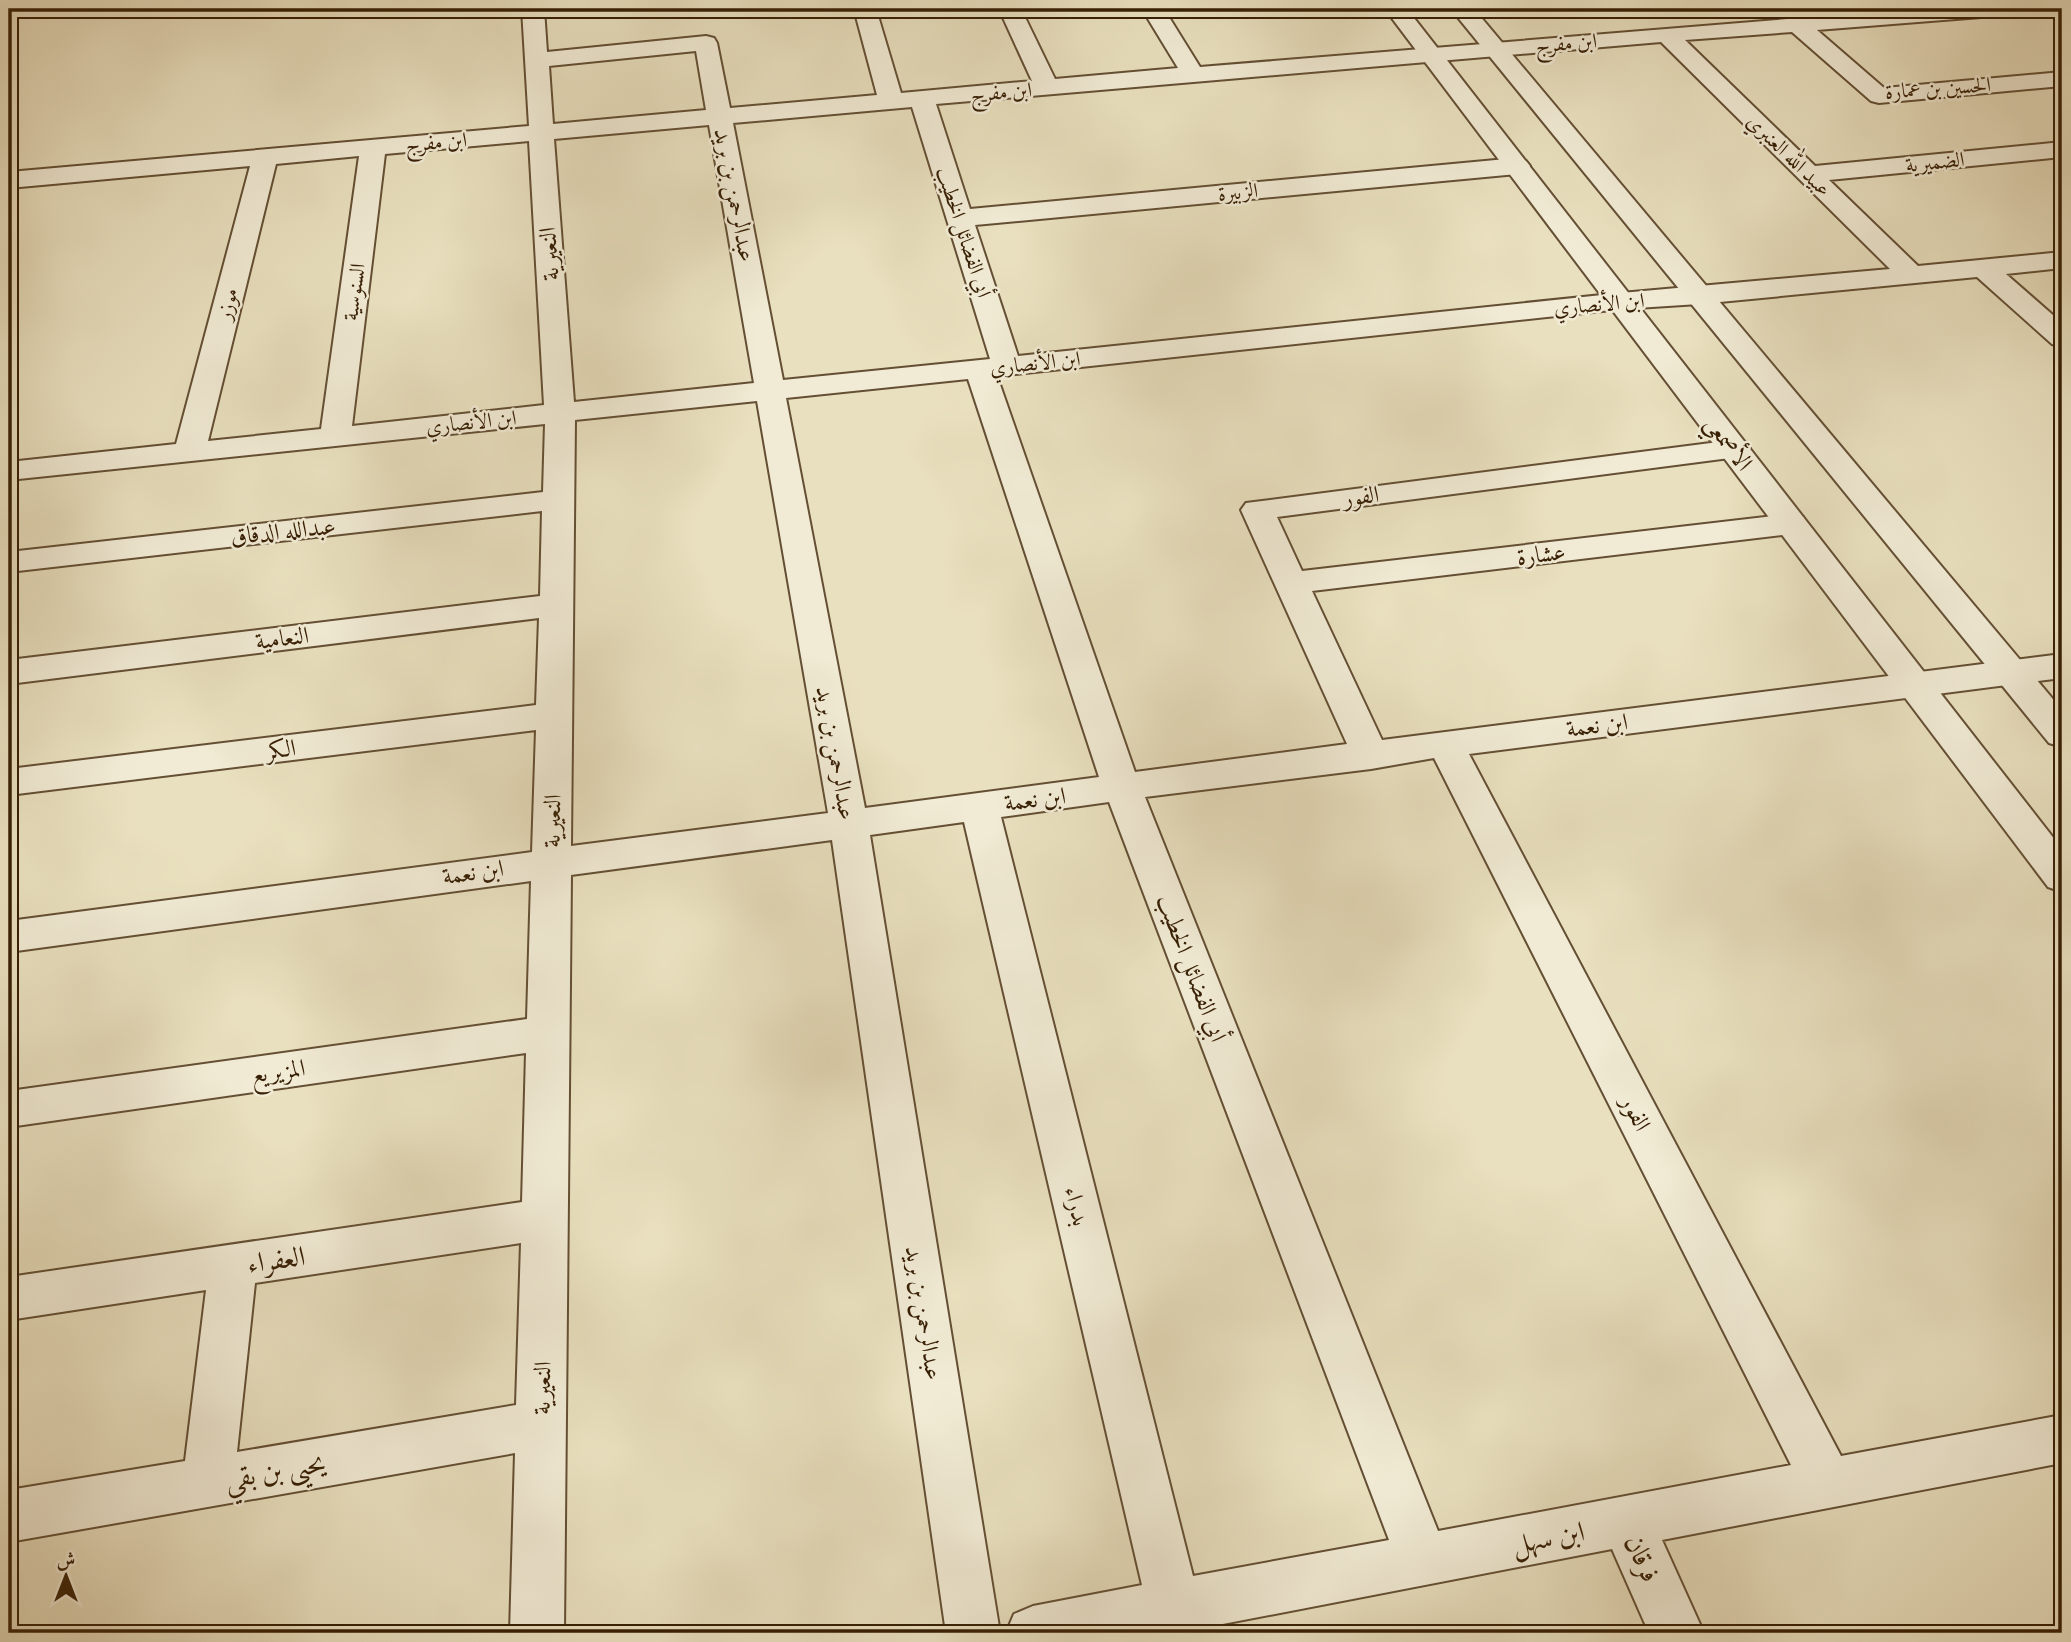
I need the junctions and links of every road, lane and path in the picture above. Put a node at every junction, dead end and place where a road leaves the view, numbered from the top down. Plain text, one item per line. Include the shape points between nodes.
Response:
1 (533, 9) edge
2 (865, 9) edge
3 (1010, 9) edge
4 (1153, 9) edge
5 (1396, 9) edge
6 (1462, 9) edge
7 (1730, 9) edge
8 (1994, 9) edge
9 (1911, 12) edge
10 (1797, 24) junction
11 (1752, 28) junction
12 (1667, 35) junction
13 (1495, 49) junction
14 (1431, 53) junction
15 (537, 60) junction
16 (1194, 75) junction
17 (2062, 79) edge
18 (1046, 88) junction
19 (922, 99) junction
20 (891, 102) junction
21 (720, 117) junction
22 (541, 132) junction
23 (373, 148) junction
24 (2062, 149) edge
25 (265, 157) junction
26 (1517, 166) junction
27 (1808, 174) junction
28 (9, 180) edge
29 (960, 218) junction
30 (2062, 260) edge
31 (1983, 268) junction
32 (1912, 275) junction
33 (1699, 296) junction
34 (1621, 301) junction
35 (2062, 338) edge
36 (994, 367) junction
37 (771, 391) junction
38 (560, 413) junction
39 (335, 436) junction
40 (1734, 449) junction
41 (190, 452) junction
42 (9, 471) edge
43 (558, 500) junction
44 (1791, 524) junction
45 (9, 562) edge
46 (1291, 583) junction
47 (556, 605) junction
48 (2062, 666) edge
49 (9, 672) edge
50 (2011, 673) junction
51 (1915, 685) junction
52 (554, 715) junction
53 (2062, 734) edge
54 (1445, 744) junction
55 (1371, 755) junction
56 (9, 782) edge
57 (1122, 788) junction
58 (979, 806) junction
59 (849, 824) junction
60 (551, 862) junction
61 (2062, 877) edge
62 (9, 936) edge
63 (548, 1033) junction
64 (9, 1109) edge
65 (544, 1219) junction
66 (233, 1265) junction
67 (9, 1298) edge
68 (541, 1425) junction
69 (2062, 1439) edge
70 (208, 1482) junction
71 (1827, 1482) junction
72 (9, 1516) edge
73 (1626, 1522) junction
74 (1423, 1560) junction
75 (1174, 1607) junction
76 (537, 1633) edge
77 (973, 1633) edge
78 (1033, 1633) edge
79 (1677, 1633) edge

1 - 15 street, النعيرية
2 - 20 street
3 - 18 street
4 - 16 street
5 - 14 street, الأصمعي
6 - 13 street
7 - 11 street
8 - 9 street, ابن مفرج
9 - 10 street, ابن مفرج
10 - 11 street, ابن مفرج
10 - 17 street, الحسين بن عمارة via 1879,96
11 - 12 street, ابن مفرج
12 - 13 street, ابن مفرج
12 - 27 street, عبيد الله العنبري
13 - 14 street, ابن مفرج
13 - 33 street
14 - 16 street, ابن مفرج
14 - 26 street, الأصمعي
15 - 21 street, عبدالرحمن بن بريد via 706,43
15 - 22 street, النعيرية
16 - 18 street, ابن مفرج
18 - 19 street, ابن مفرج
19 - 20 street, ابن مفرج
19 - 29 street, أبي الفضائل الخطيب
20 - 21 street, ابن مفرج
21 - 22 street, ابن مفرج
21 - 37 street, عبدالرحمن بن بريد
22 - 23 street, ابن مفرج
22 - 38 street, النعيرية
23 - 25 street, ابن مفرج
23 - 39 street, السنوسية
24 - 27 street, الضميرية
25 - 28 street, ابن مفرج
25 - 41 street, موزر
26 - 29 street, الزبيرة
26 - 34 street, الأصمعي
27 - 32 street, عبيد الله العنبري
29 - 36 street, أبي الفضائل الخطيب
30 - 31 street, ابن الأنصاري
31 - 32 street, ابن الأنصاري
31 - 35 street
32 - 33 street, ابن الأنصاري
33 - 34 street, ابن الأنصاري
33 - 50 street
34 - 36 street, ابن الأنصاري
34 - 40 street, الأصمعي
36 - 37 street, ابن الأنصاري
36 - 57 street, أبي الفضائل الخطيب
37 - 38 street, ابن الأنصاري
37 - 59 street, عبدالرحمن بن بريد
38 - 39 street, ابن الأنصاري
38 - 43 street, النعيرية
39 - 41 street, ابن الأنصاري
40 - 44 street, الأصمعي
40 - 46 street, الفور via 1257,510
41 - 42 street, ابن الأنصاري
43 - 45 street, عبدالله الدقاق
43 - 47 street, النعيرية
44 - 46 street, عشارة
44 - 51 street, الأصمعي
46 - 55 street, الفور
47 - 49 street, النعامية
47 - 52 street, النعيرية
48 - 50 street, ابن نعمة
50 - 51 street, ابن نعمة
50 - 53 street
51 - 54 street, ابن نعمة
51 - 61 street, الأصمعي
52 - 56 street, الكر
52 - 60 street, النعيرية
54 - 55 street, ابن نعمة
54 - 71 street, الفور
55 - 57 street, ابن نعمة
57 - 58 street, ابن نعمة
57 - 74 street, أبي الفضائل الخطيب
58 - 59 street, ابن نعمة
58 - 75 street, بدراء
59 - 60 street, ابن نعمة
59 - 77 street, عبدالرحمن بن بريد
60 - 62 street, ابن نعمة
60 - 63 street, النعيرية
63 - 64 street, المزيريع
63 - 65 street, النعيرية
65 - 66 street, العفراء
65 - 68 street, النعيرية
66 - 67 street, العفراء
66 - 70 street
68 - 70 street, يحيى بن بقي
68 - 76 street, النعيرية
69 - 71 street, ابن سهل
70 - 72 street, يحيى بن بقي
71 - 73 street, ابن سهل
73 - 74 street, ابن سهل
73 - 79 street, فرقان
74 - 75 street, ابن سهل
75 - 78 street, ابن سهل

